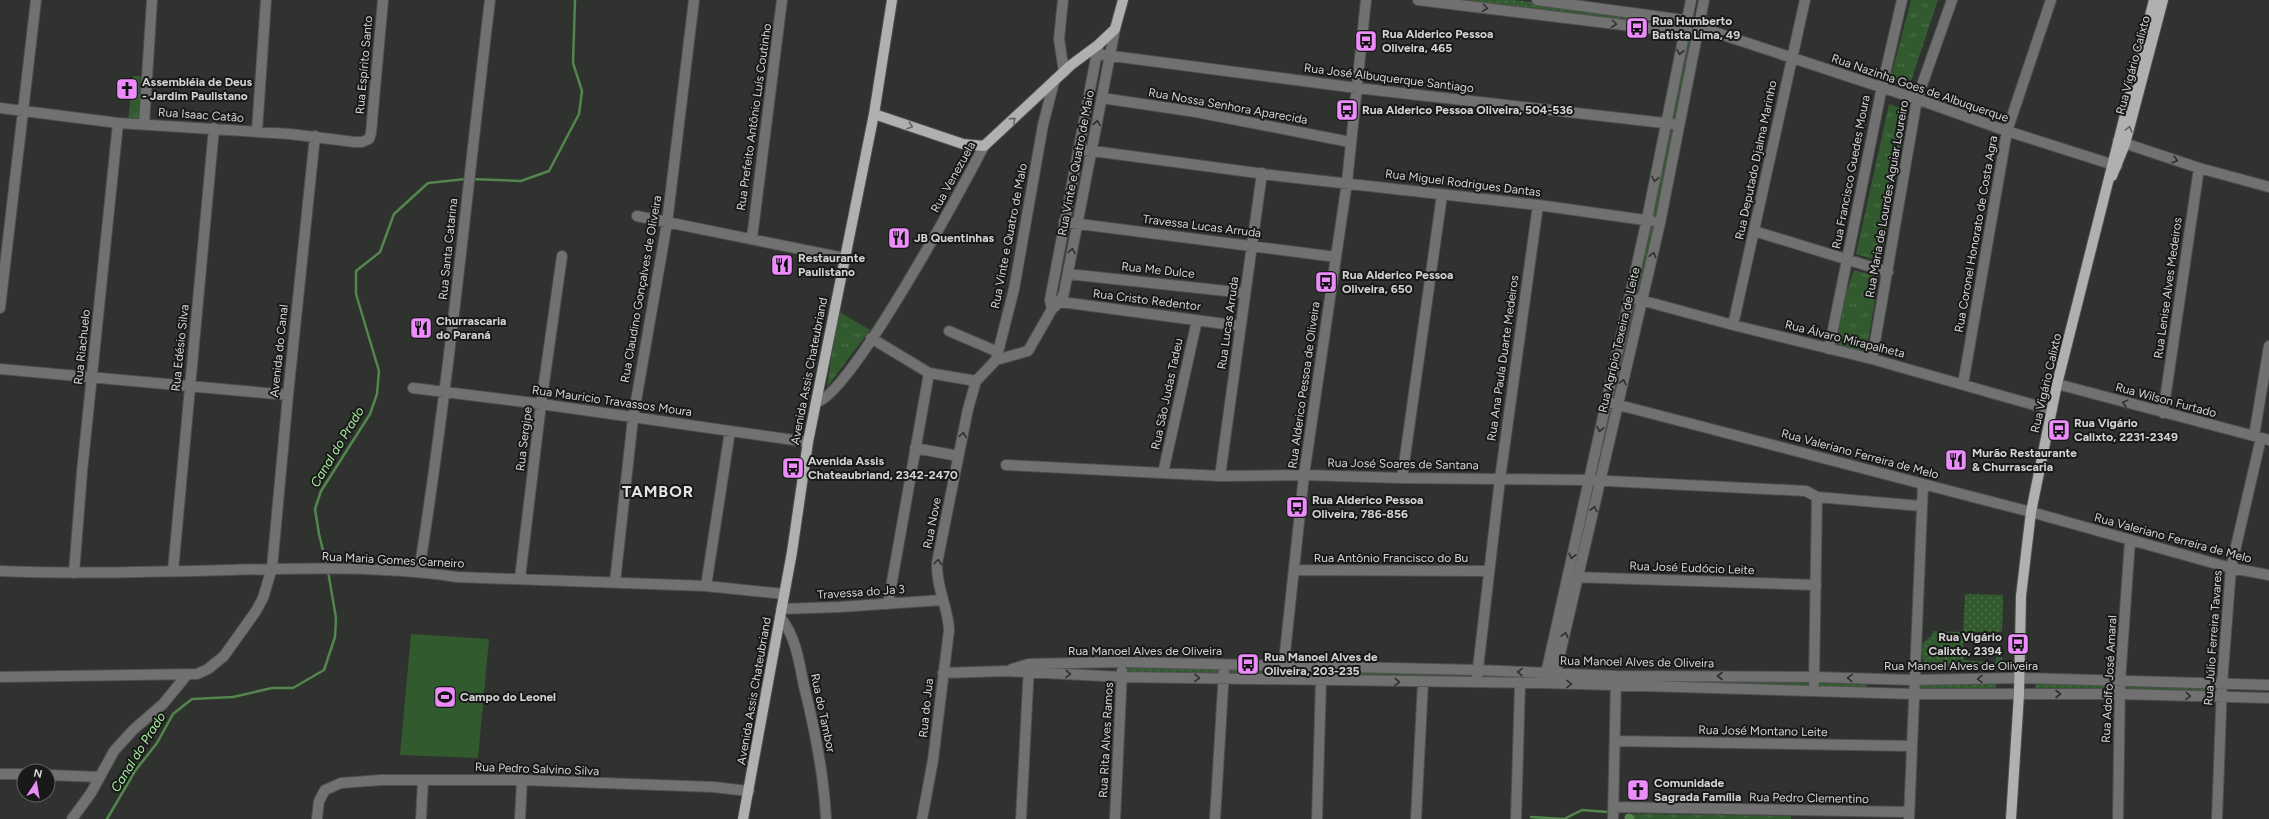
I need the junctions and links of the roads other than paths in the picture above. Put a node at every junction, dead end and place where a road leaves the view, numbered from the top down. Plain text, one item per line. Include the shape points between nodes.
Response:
1 (36, 0) edge
2 (152, 0) edge
3 (266, 0) edge
4 (383, 0) edge
5 (490, 0) edge
6 (694, 0) edge
7 (782, 0) edge
8 (892, 0) edge
9 (1063, 0) edge
10 (1123, 0) edge
11 (1366, 0) edge
12 (1418, 0) edge
13 (1537, 0) edge
14 (1691, 0) edge
15 (1704, 0) edge
16 (1805, 0) edge
17 (1902, 0) edge
18 (1952, 0) edge
19 (2051, 0) edge
20 (2154, 0) edge
21 (2163, 0) edge
22 (1467, 3) edge
23 (1687, 19) junction
24 (1699, 22) junction
25 (1115, 29) junction
26 (1684, 32) junction
27 (1714, 32) junction
28 (1696, 34) junction
29 (1098, 49) junction
30 (1110, 54) junction
31 (1792, 58) junction
32 (1064, 72) junction
33 (1054, 82) junction
34 (1882, 87) junction
35 (1357, 88) junction
36 (1102, 98) junction
37 (1916, 98) junction
38 (0, 108) edge
39 (21, 110) junction
40 (874, 114) junction
41 (118, 123) junction
42 (1666, 123) junction
43 (144, 124) junction
44 (1678, 124) junction
45 (214, 128) junction
46 (257, 131) junction
47 (2007, 132) junction
48 (371, 133) joint
49 (315, 136) junction
50 (1350, 142) junction
51 (2121, 142) junction
52 (984, 146) junction
53 (1078, 149) junction
54 (1092, 151) junction
55 (2114, 165) junction
56 (2199, 168) junction
57 (1262, 173) junction
58 (1347, 182) junction
59 (2269, 187) edge
60 (1442, 195) junction
61 (1538, 205) junction
62 (637, 216) dead end
63 (1647, 219) junction
64 (1064, 222) junction
65 (1660, 222) junction
66 (667, 223) junction
67 (1078, 224) junction
68 (1754, 231) junction
69 (752, 238) junction
70 (1252, 245) junction
71 (562, 256) dead end
72 (1336, 256) junction
73 (844, 258) junction
74 (1847, 259) junction
75 (1888, 272) junction
76 (1068, 274) junction
77 (1245, 293) junction
78 (1630, 298) junction
79 (1642, 300) junction
80 (1054, 304) junction
81 (0, 308) edge
82 (1197, 320) junction
83 (1733, 325) junction
84 (1240, 326) junction
85 (949, 331) dead end
86 (871, 338) junction
87 (2269, 346) edge
88 (1829, 349) junction
89 (997, 356) junction
90 (1872, 358) junction
91 (0, 369) edge
92 (929, 373) junction
93 (92, 377) junction
94 (976, 381) junction
95 (1963, 384) junction
96 (2057, 384) junction
97 (189, 388) junction
98 (413, 388) dead end
99 (444, 393) junction
100 (288, 395) junction
101 (817, 402) junction
102 (1606, 402) junction
103 (541, 404) junction
104 (1617, 405) junction
105 (2052, 410) junction
106 (2163, 413) junction
107 (633, 418) junction
108 (730, 431) junction
109 (2262, 438) edge
110 (808, 442) junction
111 (915, 448) junction
112 (958, 456) junction
113 (1006, 465) dead end
114 (1163, 473) junction
115 (1304, 474) junction
116 (1220, 476) junction
117 (1402, 478) junction
118 (1500, 479) junction
119 (1589, 480) junction
120 (1601, 481) junction
121 (1923, 484) junction
122 (1817, 497) junction
123 (1922, 506) junction
124 (2031, 512) junction
125 (2130, 540) junction
126 (272, 568) junction
127 (2231, 568) junction
128 (1294, 570) junction
129 (0, 571) edge
130 (173, 571) junction
131 (1489, 571) junction
132 (419, 572) junction
133 (74, 573) junction
134 (2269, 575) edge
135 (1573, 577) junction
136 (520, 578) junction
137 (615, 582) junction
138 (1816, 585) junction
139 (706, 586) junction
140 (784, 594) junction
141 (942, 600) junction
142 (888, 604) junction
143 (781, 613) junction
144 (1122, 662) junction
145 (1224, 664) junction
146 (1283, 665) junction
147 (1029, 668) junction
148 (1477, 670) junction
149 (943, 673) junction
150 (1550, 673) junction
151 (186, 676) junction
152 (0, 677) edge
153 (1122, 677) junction
154 (1814, 677) junction
155 (1223, 678) junction
156 (1282, 678) junction
157 (2019, 678) junction
158 (1868, 679) junction
159 (1321, 680) junction
160 (1913, 680) junction
161 (1616, 681) junction
162 (1423, 682) junction
163 (1476, 682) junction
164 (2120, 682) junction
165 (1520, 684) junction
166 (1549, 684) junction
167 (2222, 684) junction
168 (2269, 685) edge
169 (1814, 690) junction
170 (1868, 692) junction
171 (1913, 694) junction
172 (2120, 694) junction
173 (2019, 697) junction
174 (2221, 698) junction
175 (2269, 698) edge
176 (1616, 741) junction
177 (1911, 746) junction
178 (0, 774) edge
179 (16, 774) edge
180 (56, 775) edge
181 (99, 777) junction
182 (423, 780) junction
183 (522, 780) junction
184 (749, 791) junction
185 (1613, 807) junction
186 (1909, 816) edge
187 (72, 819) edge
188 (317, 819) edge
189 (420, 819) edge
190 (520, 819) edge
191 (743, 819) edge
192 (826, 819) edge
193 (922, 819) edge
194 (1021, 819) edge
195 (1115, 819) edge
196 (1215, 819) edge
197 (1317, 819) edge
198 (1416, 819) edge
199 (1516, 819) edge
200 (1613, 819) edge
201 (2011, 819) edge
202 (2118, 819) edge
203 (2217, 819) edge

1 - 39 street
2 - 43 street
3 - 46 street
4 - 48 street, Rua Espírito Santo
5 - 99 street, Rua Santa Catarina
6 - 66 street, Rua Claudino Gonçalves de Oliveira
7 - 69 street, Rua Prefeito Antônio Luís Coutinho
8 - 40 main road, Avenida Assis Chateubriand
9 - 32 street via 1059,39
10 - 25 main road
11 - 35 street, Rua Alderico Pessoa de Oliveira
12 - 22 street, Rua Nazinha Goes de Albuquerque
13 - 23 street, Rua Nazinha Goes de Albuquerque
14 - 23 street, Rua Agrípio Texeira de Leite
15 - 24 street, Rua Agrípio Texeira de Leite
16 - 31 street, Rua Deputado Djalma Marinho
17 - 34 street, Rua Francisco Guedes Moura
18 - 37 street, Rua Maria de Lourdes Aguiar Loureiro
19 - 47 street, Rua Coronel Honorato de Costa Agra
20 - 51 main road, Rua Vigário Calixto
51 -> 21 main road, Rua Vigário Calixto
22 -> 26 street, Rua Nazinha Goes de Albuquerque
23 - 24 street, Rua Nazinha Goes de Albuquerque
23 - 26 street, Rua Agrípio Texeira de Leite
24 - 27 street, Rua Nazinha Goes de Albuquerque
24 - 28 street, Rua Agrípio Texeira de Leite
25 - 29 main road
25 - 30 street, Rua Vinte e Quatro de Maio
26 - 28 street, Rua Nazinha Goes de Albuquerque
26 -> 42 street, Rua Agrípio Texeira de Leite
27 - 28 street, Rua Nazinha Goes de Albuquerque
27 - 31 street, Rua Nazinha Goes de Albuquerque
28 - 44 street, Rua Agrípio Texeira de Leite
29 - 30 street, Rua José Albuquerque Santiago
29 - 32 main road, Rua Venezuela
29 - 53 street, Rua Vinte e Quatro de Maio
30 - 35 street, Rua José Albuquerque Santiago
30 - 36 street, Rua Vinte e Quatro de Maio
31 - 34 street, Rua Nazinha Goes de Albuquerque
31 - 68 street, Rua Deputado Djalma Marinho
32 - 33 main road, Rua Venezuela
52 -> 33 main road, Rua Venezuela
33 - 89 street, Rua Vinte e Quatro de Malo via 1043,125 1014,289
34 - 37 street, Rua Nazinha Goes de Albuquerque
34 - 74 street, Rua Francisco Guedes Moura
35 - 42 street, Rua José Albuquerque Santiago
35 - 50 street, Rua Alderico Pessoa de Oliveira
36 - 50 street, Rua Nossa Senhora Aparecida via 1196,112
54 -> 36 street, Rua Vinte e Quatro de Maio
37 - 47 street, Rua Nazinha Goes de Albuquerque
37 - 75 street, Rua Maria de Lourdes Aguiar Loureiro
38 - 39 street, Rua Isaac Catão
39 - 41 street, Rua Isaac Catão
39 - 81 street
40 -> 52 main road via 963,144
40 - 73 main road, Avenida Assis Chateubriand
41 - 43 street, Rua Isaac Catão
41 - 93 street, Rua Riachuelo
42 - 44 street, Rua José Albuquerque Santiago
42 -> 63 street, Rua Agrípio Texeira de Leite
43 - 45 street, Rua Isaac Catão
44 - 65 street, Rua Agrípio Texeira de Leite
45 - 46 street, Rua Isaac Catão
45 - 97 street, Rua Edésio Silva
46 - 49 street, Rua Isaac Catão
47 - 55 street, Rua Nazinha Goes de Albuquerque
47 - 95 street, Rua Coronel Honorato de Costa Agra
48 - 49 street, Rua Isaac Catão via 368,141 362,142
49 - 100 street, Avenida do Canal
50 - 58 street, Rua Alderico Pessoa de Oliveira
51 - 55 main road, Rua Vigário Calixto
51 -> 56 street
52 - 86 street, Rua Venezuela via 930,246
53 - 54 street, Rua Miguel Rodrigues Dantas
53 - 64 street, Rua Vinte e Quatro de Maio
54 - 57 street, Rua Miguel Rodrigues Dantas
54 - 67 street, Rua Vinte e Quatro de Maio
55 - 96 main road, Rua Vigário Calixto
56 - 59 street
56 - 106 street, Rua Lenise Alves Medeiros
57 - 58 street, Rua Miguel Rodrigues Dantas
57 - 70 street, Rua Lucas Arruda
58 - 60 street, Rua Miguel Rodrigues Dantas
58 - 72 street, Rua Alderico Pessoa de Oliveira
60 - 61 street, Rua Miguel Rodrigues Dantas
60 - 117 street
61 - 63 street, Rua Miguel Rodrigues Dantas
61 - 118 street, Rua Ana Paula Duarte Medeiros
62 - 66 street
63 - 65 street, Rua Miguel Rodrigues Dantas
63 - 78 street, Rua Agrípio Texeira de Leite
64 - 67 street, Travessa Lucas Arruda
64 - 80 street, Rua Vinte e Quatro de Maio
79 -> 65 street, Rua Agrípio Texeira de Leite
66 - 69 street
66 - 107 street, Rua Claudino Gonçalves de Oliveira
67 - 70 street, Travessa Lucas Arruda
76 -> 67 street, Rua Vinte e Quatro de Maio
68 - 74 street
68 - 83 street, Rua Deputado Djalma Marinho
69 - 73 street
70 - 72 street, Travessa Lucas Arruda
70 - 77 street, Rua Lucas Arruda
71 - 103 street, Rua Sergipe
72 - 115 street, Rua Alderico Pessoa de Oliveira
73 - 101 main road, Avenida Assis Chateubriand
74 - 75 street
74 - 88 street, Rua Francisco Guedes Moura
75 - 90 street, Rua Maria de Lourdes Aguiar Loureiro
76 - 77 street, Rua Me Dulce
76 - 80 street, Rua Vinte e Quatro de Maio
77 - 84 street, Rua Lucas Arruda
78 - 79 street, Rua Álvaro Mirapalheta
78 - 102 street, Rua Agrípio Texeira de Leite
79 - 83 street, Rua Álvaro Mirapalheta
104 -> 79 street, Rua Agrípio Texeira de Leite
80 - 82 street, Rua Cristo Redentor
80 - 89 street via 1028,351
82 - 84 street, Rua Cristo Redentor
82 - 114 street, Rua São Judas Tadeu
83 - 88 street, Rua Álvaro Mirapalheta
84 - 116 street, Rua Lucas Arruda
85 - 89 street
86 - 92 street
86 - 101 street, Rua Venezuela via 830,394
87 - 109 street, Rua Júlio Ferreira Tavares
88 - 90 street, Rua Álvaro Mirapalheta
89 - 94 street
90 - 95 street, Rua Álvaro Mirapalheta
91 - 93 street
92 - 94 street
92 - 111 street
93 - 97 street
93 - 133 street, Rua Riachuelo
112 -> 94 street, Rua Nove
95 - 105 street, Rua Álvaro Mirapalheta
96 - 105 main road, Rua Vigário Calixto
106 -> 96 street, Rua Wilson Furtado
97 - 100 street
97 - 130 street, Rua Edésio Silva
98 - 99 street, Rua Mauricio Travassos Moura
99 - 103 street, Rua Mauricio Travassos Moura
99 - 132 street, Rua Santa Catarina
100 - 126 street, Avenida do Canal
101 - 110 main road, Avenida Assis Chateubriand
102 - 104 street, Rua Valeriano Ferreira de Melo
102 -> 119 street, Rua Agrípio Texeira de Leite
103 - 107 street, Rua Mauricio Travassos Moura
103 - 136 street, Rua Sergipe
104 - 120 street, Rua Agrípio Texeira de Leite
104 - 121 street, Rua Valeriano Ferreira de Melo
105 - 124 main road, Rua Vigário Calixto
106 - 109 street, Rua Wilson Furtado
107 - 108 street, Rua Mauricio Travassos Moura
107 - 137 street, Rua Claudino Gonçalves de Oliveira
108 - 110 street, Rua Mauricio Travassos Moura
108 - 139 street
109 - 127 street, Rua Júlio Ferreira Tavares
110 - 140 main road, Avenida Assis Chateubriand
111 - 112 street
111 - 142 street
141 -> 112 street, Rua Nove via 938,587 937,562
113 - 114 street, Rua José Soares de Santana
114 - 116 street, Rua José Soares de Santana
115 - 116 street, Rua José Soares de Santana
115 - 117 street, Rua José Soares de Santana
115 - 128 street, Rua Alderico Pessoa de Oliveira
117 - 118 street, Rua José Soares de Santana
118 - 119 street, Rua José Soares de Santana
118 - 131 street, Rua Ana Paula Duarte Medeiros
119 - 120 street, Rua José Soares de Santana
119 -> 135 street, Rua Agrípio Texeira de Leite
120 - 122 street, Rua José Soares de Santana via 1800,489
135 -> 120 street, Rua Agrípio Texeira de Leite
121 - 123 street
121 - 124 street, Rua Valeriano Ferreira de Melo
122 - 123 street
122 - 138 street
123 - 160 street
124 - 125 street, Rua Valeriano Ferreira de Melo
124 - 157 main road, Rua Vigário Calixto via 2021,596
125 - 127 street, Rua Valeriano Ferreira de Melo
125 - 164 street, Rua Adolfo José Amaral
126 - 130 street, Rua Maria Gomes Carneiro
126 - 132 street, Rua Maria Gomes Carneiro
126 - 151 street, Avenida do Canal via 260,605 224,656 208,668
127 - 134 street, Rua Valeriano Ferreira de Melo
127 - 167 street, Rua Júlio Ferreira Tavares
128 - 131 street, Rua Antônio Francisco do Bu
128 - 146 street, Rua Alderico Pessoa de Oliveira
129 - 133 street, Rua Maria Gomes Carneiro
130 - 133 street, Rua Maria Gomes Carneiro
131 - 148 street, Rua Ana Paula Duarte Medeiros
132 - 136 street, Rua Maria Gomes Carneiro via 457,577
135 - 138 street, Rua José Eudócio Leite
135 - 150 street, Rua Agrípio Texeira de Leite
136 - 137 street, Rua Maria Gomes Carneiro
137 - 139 street, Rua Maria Gomes Carneiro
138 - 154 street
139 - 140 street, Rua Maria Gomes Carneiro
140 - 143 main road, Avenida Assis Chateubriand
141 - 142 street, Travessa do Ja 3
141 - 149 street, Rua do Jua via 949,630
142 - 143 street, Travessa do Ja 3
143 - 184 main road, Avenida Assis Chateubriand
143 - 192 street, Rua do Tambor via 796,647 807,696 820,761
144 - 145 street, Rua Manoel Alves de Oliveira
144 - 147 street, Rua Manoel Alves de Oliveira
144 - 153 street, Rua Rita Alves Ramos
145 - 146 street, Rua Manoel Alves de Oliveira
145 - 155 street
146 - 148 street, Rua Manoel Alves de Oliveira
146 - 156 street, Rua Alderico Pessoa de Oliveira
147 - 149 street, Rua Manoel Alves de Oliveira
147 -> 153 street, Rua Manoel Alves de Oliveira
147 - 194 street
150 -> 148 street, Rua Manoel Alves de Oliveira
148 - 163 street, Rua Ana Paula Duarte Medeiros
149 - 193 street, Rua do Jua via 933,760
150 - 161 street, Rua Manoel Alves de Oliveira
150 - 166 street, Rua Agrípio Texeira de Leite
151 - 152 street
151 - 181 street via 163,704 121,743
153 -> 155 street, Rua Manoel Alves de Oliveira
153 - 195 street, Rua Rita Alves Ramos
158 -> 154 street, Rua Manoel Alves de Oliveira
154 -> 161 street, Rua Manoel Alves de Oliveira
154 - 169 street
155 - 156 street, Rua Manoel Alves de Oliveira
155 - 196 street
156 - 159 street, Rua Manoel Alves de Oliveira
157 -> 160 street, Rua Manoel Alves de Oliveira
157 - 164 street, Rua Manoel Alves de Oliveira
157 - 173 main road, Rua Vigário Calixto
158 - 160 street, Rua Manoel Alves de Oliveira
158 - 170 street
159 -> 162 street, Rua Manoel Alves de Oliveira
159 - 197 street
160 - 171 street
166 -> 161 street, Rua Manoel Alves de Oliveira
161 - 169 street, Rua Manoel Alves de Oliveira
161 - 176 street
162 - 163 street, Rua Manoel Alves de Oliveira
162 - 198 street
163 - 165 street, Rua Manoel Alves de Oliveira
164 - 167 street, Rua Manoel Alves de Oliveira
164 - 172 street, Rua Adolfo José Amaral
165 - 166 street, Rua Manoel Alves de Oliveira
165 - 199 street
167 - 168 street, Rua Manoel Alves de Oliveira
167 - 174 street, Rua Júlio Ferreira Tavares
169 - 170 street, Rua Manoel Alves de Oliveira
170 - 171 street, Rua Manoel Alves de Oliveira
171 - 173 street, Rua Manoel Alves de Oliveira
171 - 177 street
173 -> 172 street, Rua Manoel Alves de Oliveira
172 -> 174 street, Rua Manoel Alves de Oliveira
172 - 202 street, Rua Adolfo José Amaral
173 - 201 main road
174 - 175 street, Rua Manoel Alves de Oliveira
174 - 203 street, Rua Júlio Ferreira Tavares
176 - 177 street, Rua José Montano Leite
176 - 185 street
177 - 186 street
178 - 179 street
180 - 181 street
181 - 187 street via 92,793
182 - 183 street, Rua Pedro Salvino Silva
182 - 188 street, Rua Pedro Salvino Silva via 341,783 325,790 319,801
182 - 189 street
183 - 184 street, Rua Pedro Salvino Silva
183 - 190 street
184 - 191 main road, Avenida Assis Chateubriand
185 - 186 street, Rua Pedro Clementino
185 - 200 street

